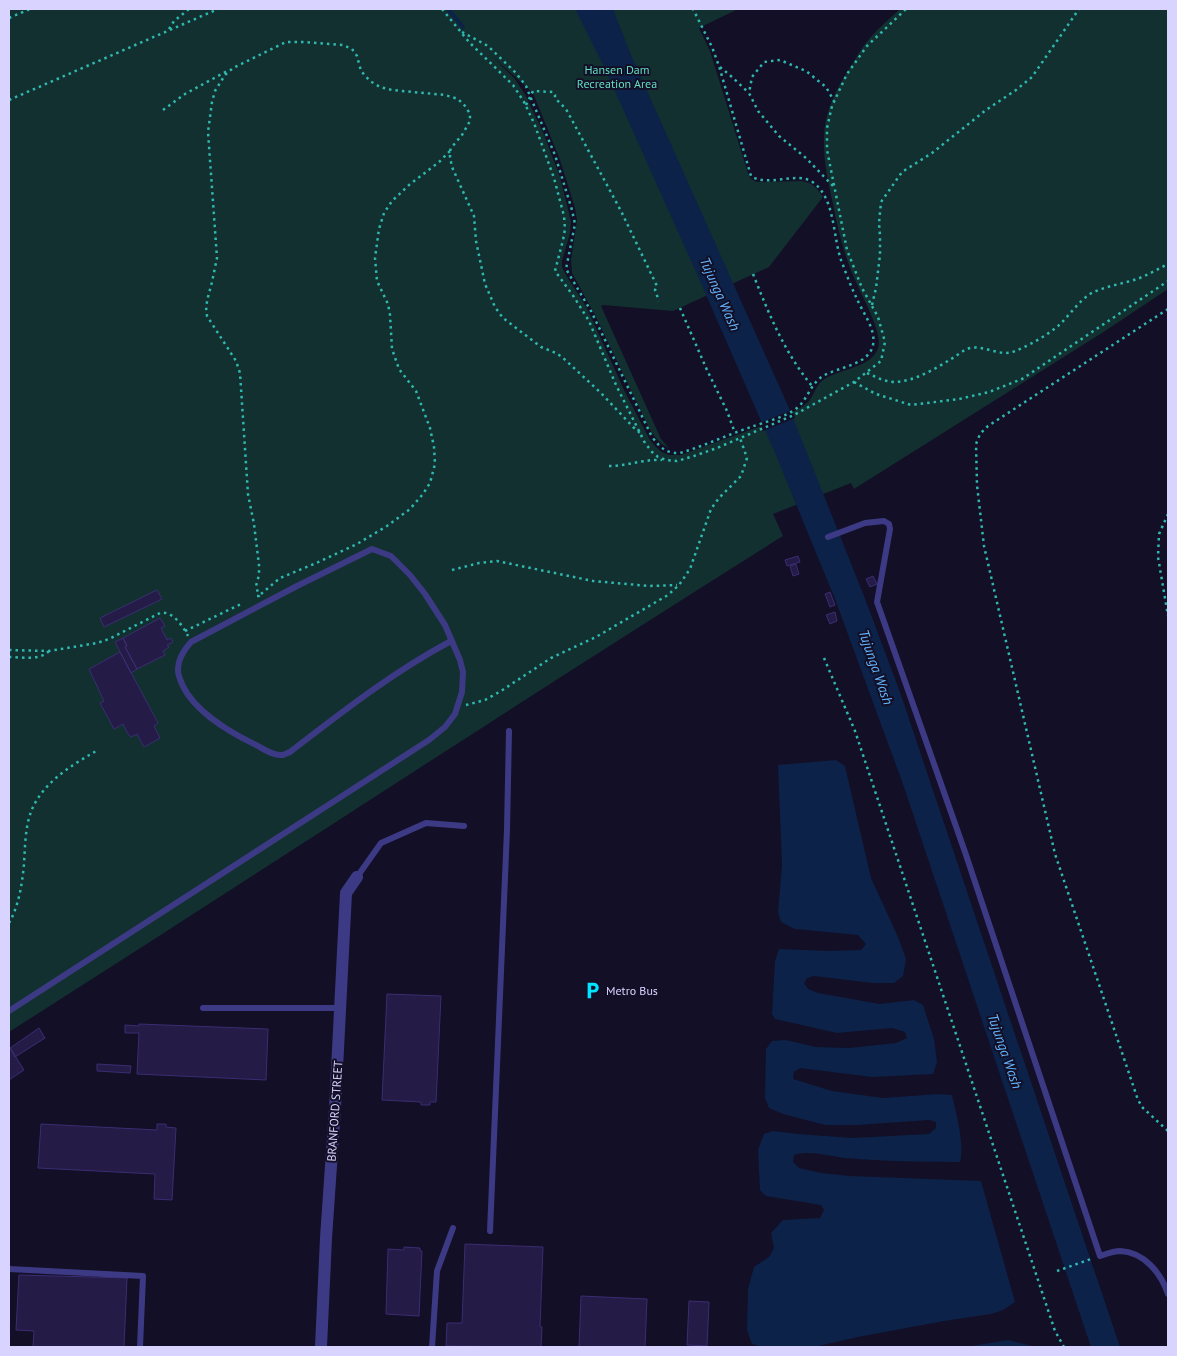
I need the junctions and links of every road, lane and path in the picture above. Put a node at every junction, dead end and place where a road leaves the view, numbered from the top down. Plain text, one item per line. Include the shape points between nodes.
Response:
1 (30, 9) edge
2 (189, 9) edge
3 (218, 9) edge
4 (442, 9) edge
5 (693, 9) edge
6 (906, 9) edge
7 (1079, 9) edge
8 (9, 18) edge
9 (168, 30) junction
10 (460, 30) junction
11 (719, 66) junction
12 (233, 68) junction
13 (749, 93) junction
14 (530, 96) junction
15 (9, 100) edge
16 (834, 102) junction
17 (526, 105) junction
18 (163, 110) dead end
19 (450, 151) junction
20 (834, 187) junction
21 (1168, 264) edge
22 (753, 274) dead end
23 (1168, 281) edge
24 (658, 301) dead end
25 (872, 306) junction
26 (680, 308) dead end
27 (1168, 309) edge
28 (866, 373) junction
29 (854, 382) junction
30 (812, 386) junction
31 (760, 424) junction
32 (755, 431) junction
33 (640, 433) junction
34 (736, 433) junction
35 (740, 438) junction
36 (666, 460) junction
37 (609, 466) dead end
38 (1168, 514) edge
39 (828, 537) dead end
40 (452, 570) dead end
41 (679, 585) junction
42 (259, 596) junction
43 (250, 600) dead end
44 (241, 604) dead end
45 (1168, 616) edge
46 (185, 630) junction
47 (451, 641) junction
48 (191, 642) junction
49 (9, 650) edge
50 (49, 651) junction
51 (9, 657) edge
52 (824, 658) dead end
53 (457, 707) junction
54 (509, 730) dead end
55 (98, 750) dead end
56 (464, 826) dead end
57 (357, 877) joint
58 (9, 923) edge
59 (203, 1008) dead end
60 (340, 1008) junction
61 (9, 1011) edge
62 (1168, 1131) edge
63 (452, 1228) dead end
64 (490, 1232) dead end
65 (1100, 1256) junction
66 (9, 1269) edge
67 (1057, 1271) dead end
68 (1168, 1294) edge
69 (140, 1347) edge
70 (321, 1347) edge
71 (432, 1347) edge
72 (1064, 1347) edge

1 - 8 path
2 - 9 path
3 - 9 path
4 - 10 path
5 - 11 path
6 - 16 path via 868,46 847,74
7 - 25 path via 1032,77 902,172 881,202 880,255
9 - 15 path
10 - 14 path via 488,46 516,73
10 - 17 path via 513,85
11 - 13 path
11 - 30 path via 751,176 768,180 803,179 813,182 822,192 828,204 840,259 870,324 874,338 869,354 821,377
12 - 18 path via 191,90
12 - 19 path via 286,42 343,45 352,49 361,71 380,87 458,99 470,114 470,121
12 - 42 path via 216,91 208,132 217,258 206,307 240,374 248,494 259,565 256,586
13 - 16 path via 752,77 764,62 780,60 806,71 826,87
13 - 20 path via 758,111 779,136
14 - 17 path
14 - 24 path via 533,91 553,92 566,109 657,286
14 - 34 path via 555,155 575,224 566,268 591,311 652,438 660,447 680,453
16 - 20 path via 827,128 827,150
17 - 33 path via 554,178 564,216 564,234 555,271 589,321
19 - 33 path via 452,167 474,216 485,284 495,307 503,318 541,347 562,358
19 - 42 path via 392,201 379,229 375,258 377,281 388,304 392,349 399,369 416,391 430,428 435,464 430,483 410,509 387,526 357,544 280,578
20 - 25 path via 847,250
21 - 28 path via 1140,278 1092,293 1057,326 1013,352 1003,354 973,347 922,375 894,382
22 - 30 path via 782,342
23 - 29 path via 1022,379 989,392 911,405 876,394
25 - 28 path via 885,342 881,361
26 - 34 path
27 - 62 path via 988,426 976,444 984,546 1056,854 1138,1100
28 - 29 path
29 - 32 path via 794,415
30 - 31 path via 792,411
31 - 32 path
31 - 34 path
32 - 35 path
33 - 36 path via 652,452
35 - 36 path via 694,456 677,461
35 - 41 path via 747,458 741,476 718,498 711,510 690,569
36 - 37 path
38 - 45 path via 1159,534 1158,557
39 - 65 lane via 865,522 884,521 889,524 877,602 965,852
40 - 41 path via 497,561 593,581
41 - 53 path via 668,595 596,637 551,658 501,691 474,704
42 - 43 path
44 - 46 path
46 - 48 path
46 - 50 path via 171,614 165,612 109,639
47 - 48 lane via 436,610 410,575 391,556 372,549
47 - 48 lane via 363,696 282,755 237,736 214,720 185,690 178,675 178,663
47 - 53 lane via 463,672
49 - 50 path
50 - 51 path via 37,657
52 - 72 path via 855,731 1055,1331
53 - 61 lane via 445,727 429,740
54 - 64 lane
55 - 58 path via 51,782 35,804 29,818 20,896
56 - 57 lane via 426,823 381,843
57 - 60 street, BRANFORD STREET via 346,893
59 - 60 lane
60 - 70 street, BRANFORD STREET
63 - 71 lane via 437,1271
65 - 67 path
65 - 68 lane via 1118,1250 1146,1260
66 - 69 lane via 142,1276

